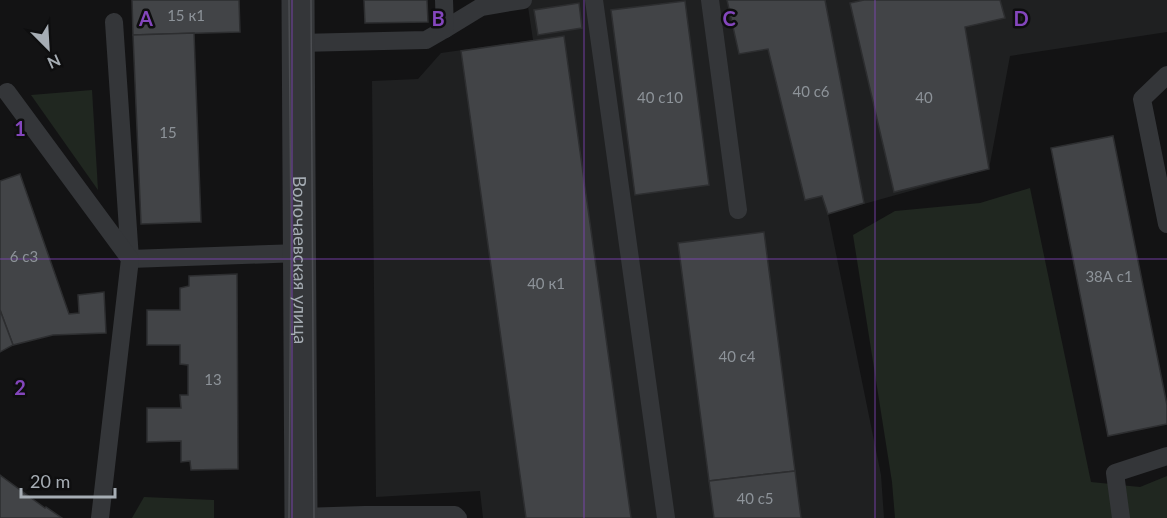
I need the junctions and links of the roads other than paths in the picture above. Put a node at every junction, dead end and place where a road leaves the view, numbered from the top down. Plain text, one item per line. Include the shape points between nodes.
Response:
1 (298, 0) edge
2 (444, 0) edge
3 (523, 0) edge
4 (594, 0) edge
5 (711, 0) edge
6 (114, 22) dead end
7 (445, 29) junction
8 (298, 43) junction
9 (1167, 75) edge
10 (6, 92) dead end
11 (738, 210) dead end
12 (1167, 224) edge
13 (300, 253) junction
14 (130, 259) junction
15 (1167, 456) edge
16 (100, 518) edge
17 (301, 518) edge
18 (458, 518) edge
19 (666, 518) edge
20 (1121, 518) edge

1 - 8 street, Волочаевская улица
2 - 7 lane
3 - 7 lane via 481,7
4 - 19 lane
5 - 11 lane
6 - 14 lane
7 - 8 lane via 426,40
8 - 13 street, Волочаевская улица
9 - 12 lane via 1142,99
10 - 14 lane
13 - 14 lane
13 - 17 street, Волочаевская улица
14 - 16 lane
15 - 20 lane via 1115,473
17 - 18 lane

